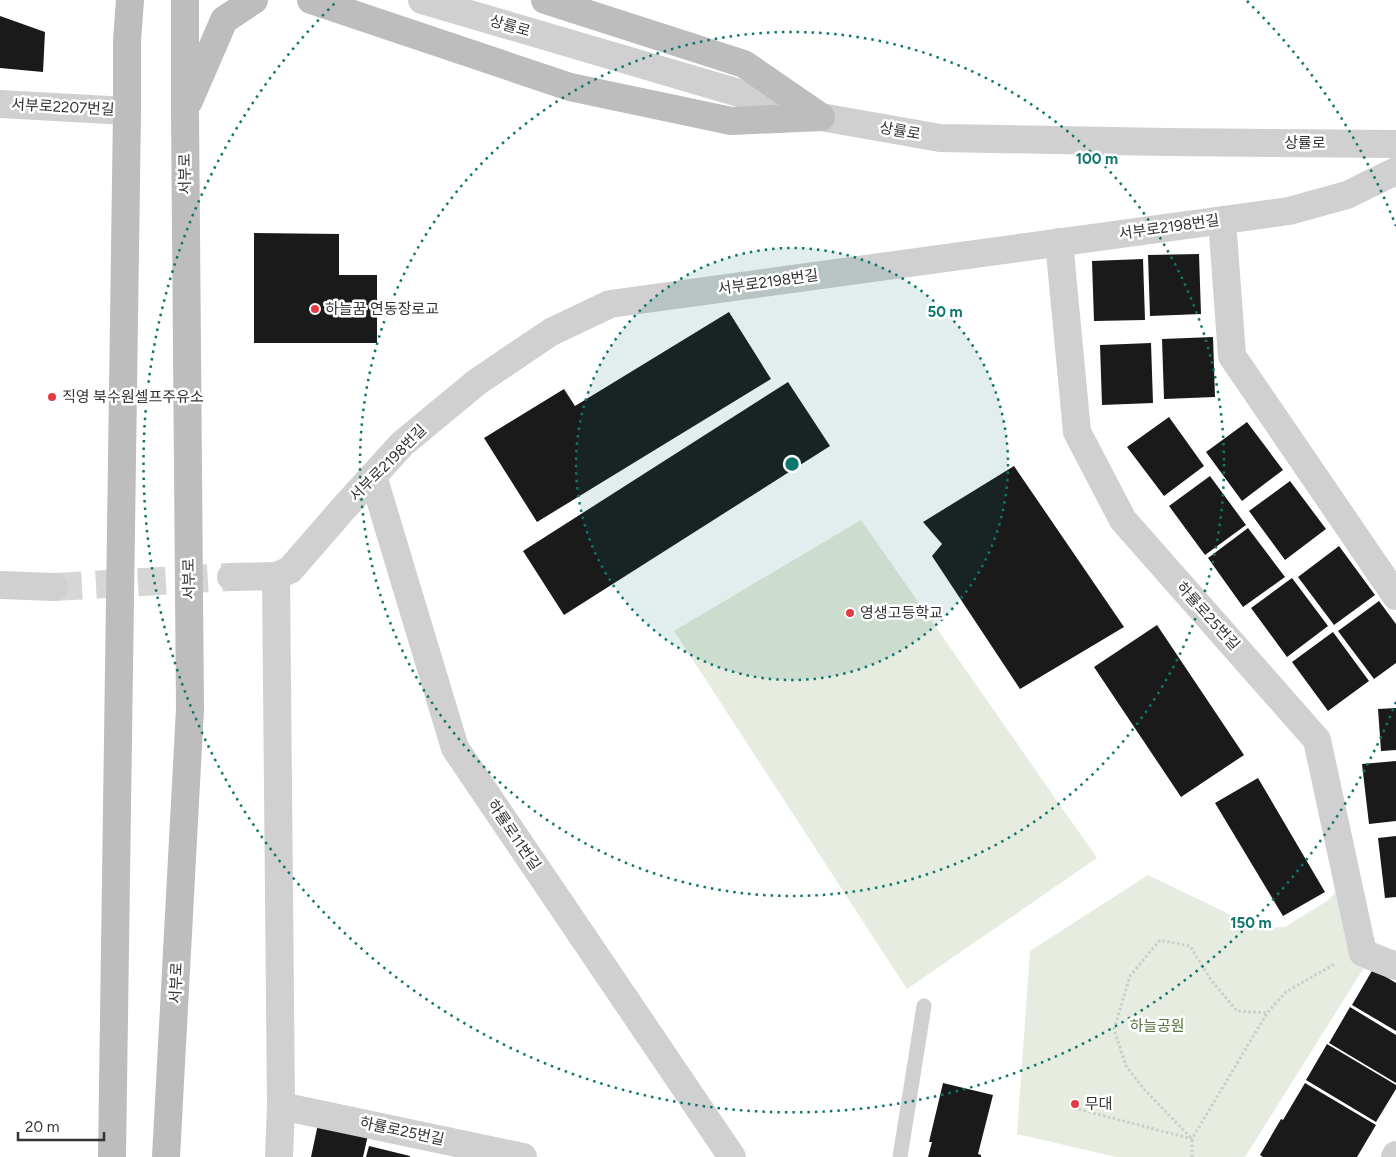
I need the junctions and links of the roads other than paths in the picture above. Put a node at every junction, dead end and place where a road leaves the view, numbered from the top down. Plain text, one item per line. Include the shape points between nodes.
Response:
1 (130, 0) edge
2 (185, 0) edge
3 (254, 0) edge
4 (311, 0) edge
5 (422, 0) edge
6 (545, 0) edge
7 (0, 104) edge
8 (127, 111) junction
9 (185, 111) junction
10 (821, 117) junction
11 (1396, 144) edge
12 (1396, 171) edge
13 (1222, 220) junction
14 (1059, 242) junction
15 (373, 476) junction
16 (276, 576) junction
17 (231, 577) tunnel mouth
18 (0, 585) edge
19 (54, 587) tunnel mouth
20 (1396, 596) edge
21 (1396, 966) edge
22 (924, 1006) dead end
23 (281, 1106) junction
24 (112, 1157) edge
25 (166, 1157) edge
26 (279, 1157) edge
27 (523, 1157) edge
28 (732, 1157) edge
29 (900, 1157) edge

1 - 8 main road via 126,41
2 - 9 main road, 서부로
3 - 9 main road via 224,20
4 - 10 main road via 570,87 730,121
5 - 10 street, 상률로
6 - 10 main road via 744,64
7 - 8 street, 서부로2207번길
8 - 24 main road
9 - 25 main road, 서부로 via 190,709
10 - 11 street, 상률로 via 940,138
12 - 13 street, 서부로2198번길 via 1346,195 1289,210
13 - 14 street, 서부로2198번길
13 - 20 street via 1232,356
14 - 15 street, 서부로2198번길 via 610,304 551,332 477,382 402,444
14 - 21 street, 하률로25번길 via 1077,432 1123,520 1318,740 1363,953
15 - 16 street, 서부로2198번길 via 290,570
15 - 28 street, 하률로11번길 via 455,748
16 - 17 street
16 - 23 street
18 - 19 street
22 - 29 lane
23 - 26 street
23 - 27 street, 하률로25번길

